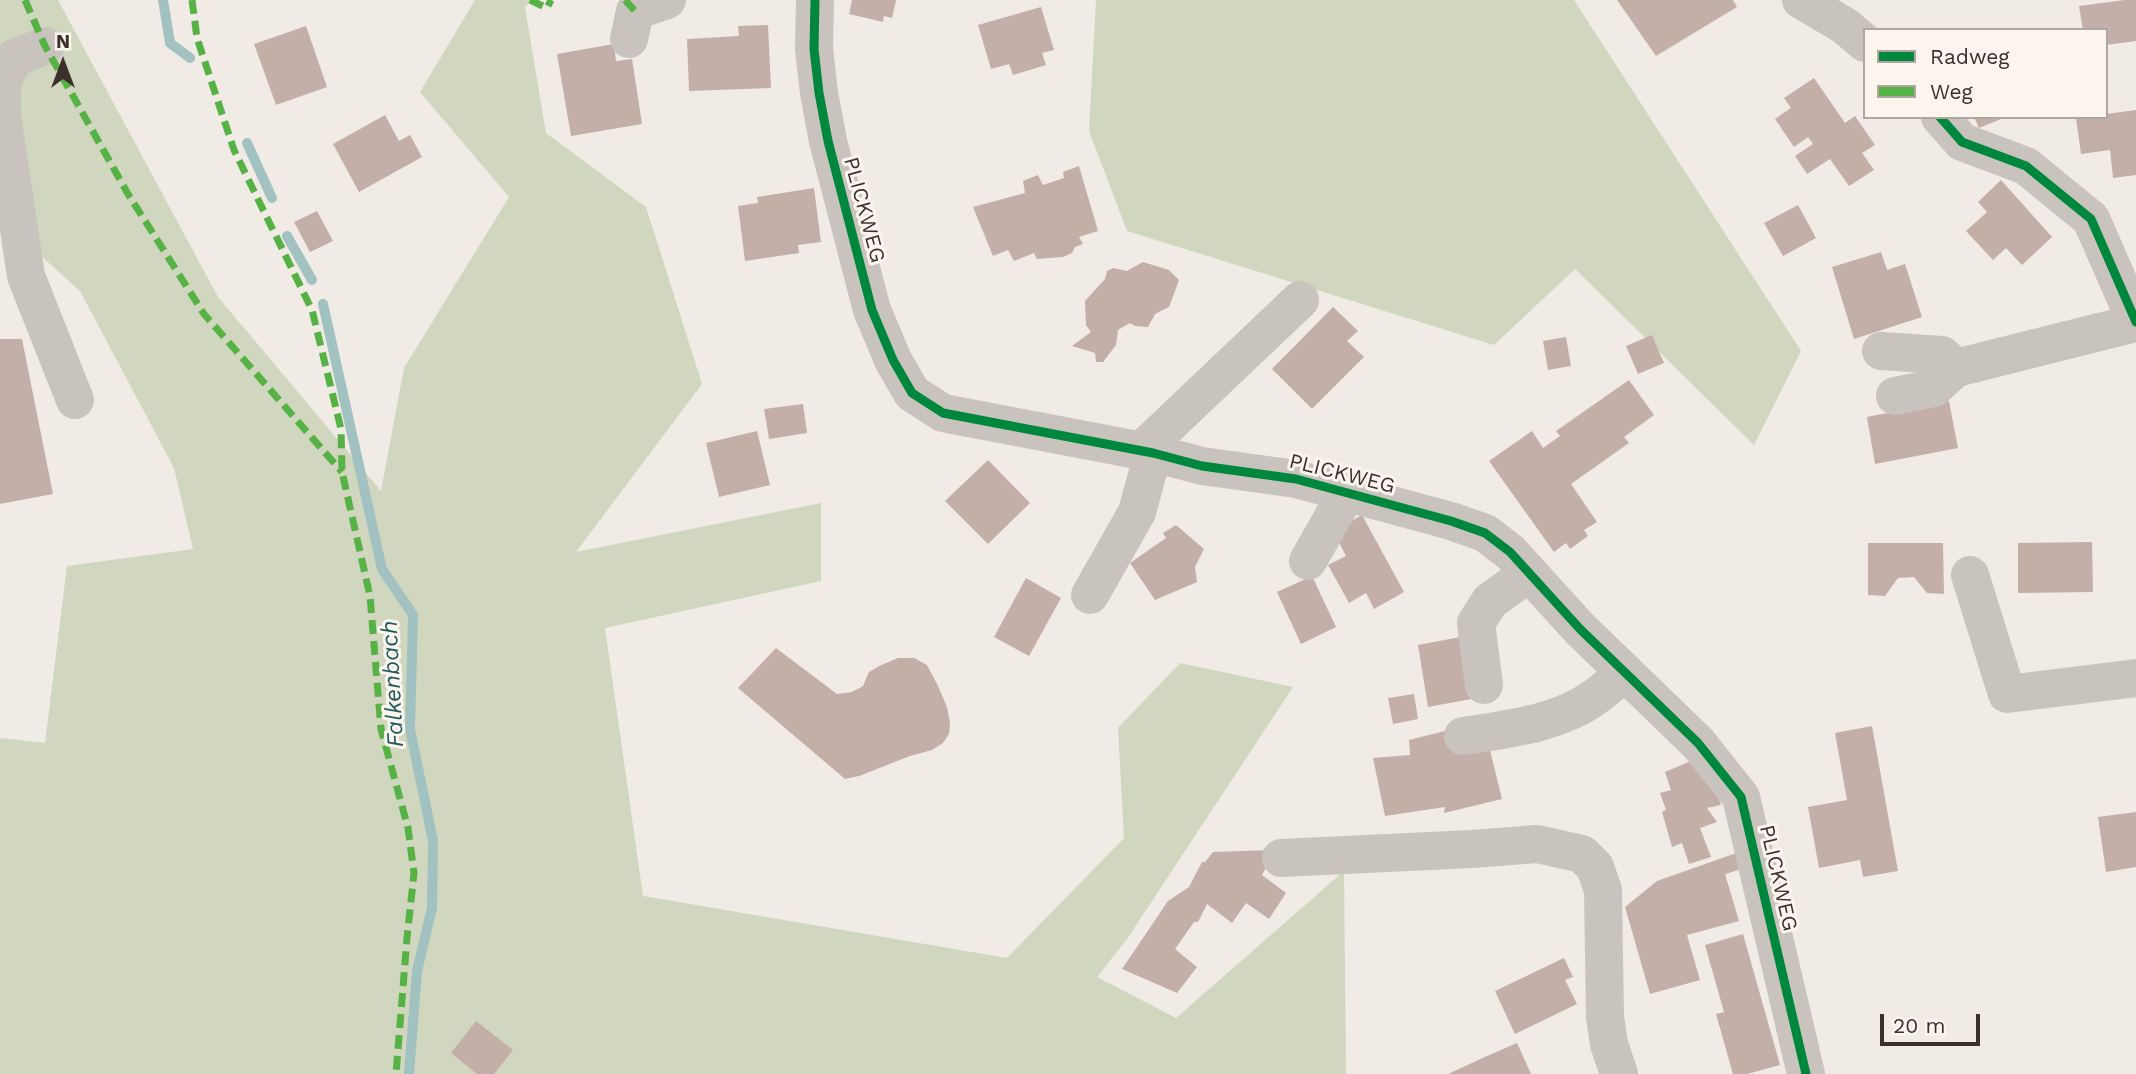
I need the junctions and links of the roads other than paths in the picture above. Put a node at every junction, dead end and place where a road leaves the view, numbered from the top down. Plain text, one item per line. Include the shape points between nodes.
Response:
1 (667, 0) edge
2 (815, 0) edge
3 (1801, 0) edge
4 (629, 38) dead end
5 (1863, 41) edge
6 (45, 46) dead end
7 (1942, 119) edge
8 (1300, 300) dead end
9 (2136, 322) edge
10 (1881, 351) dead end
11 (1956, 368) junction
12 (1895, 396) dead end
13 (75, 400) dead end
14 (1147, 452) junction
15 (1348, 492) junction
16 (1308, 561) dead end
17 (1528, 574) junction
18 (1970, 575) dead end
19 (1090, 595) dead end
20 (1625, 672) junction
21 (2136, 678) edge
22 (1484, 685) dead end
23 (1463, 736) dead end
24 (1281, 858) dead end
25 (1619, 1074) edge
26 (1806, 1074) edge

1 - 4 street via 635,11
2 - 14 street, PLICKWEG via 814,49 828,141 872,310 912,393 943,413
3 - 5 street
6 - 13 street via 14,58 2,83 2,116 26,276
7 - 9 street via 1962,142 2026,166 2091,219
8 - 14 street
9 - 11 street
10 - 11 street via 1942,355
11 - 12 street via 1934,388
14 - 15 street, PLICKWEG
14 - 19 street via 1137,512
15 - 16 street
15 - 17 street, PLICKWEG via 1485,533 1510,552
17 - 20 street, PLICKWEG
17 - 22 street via 1490,601 1475,623
18 - 21 street via 2007,694
20 - 23 street via 1593,699 1562,715
20 - 26 street, PLICKWEG via 1698,743 1741,797
24 - 25 street via 1536,844 1582,854 1595,867 1603,890 1605,1017

